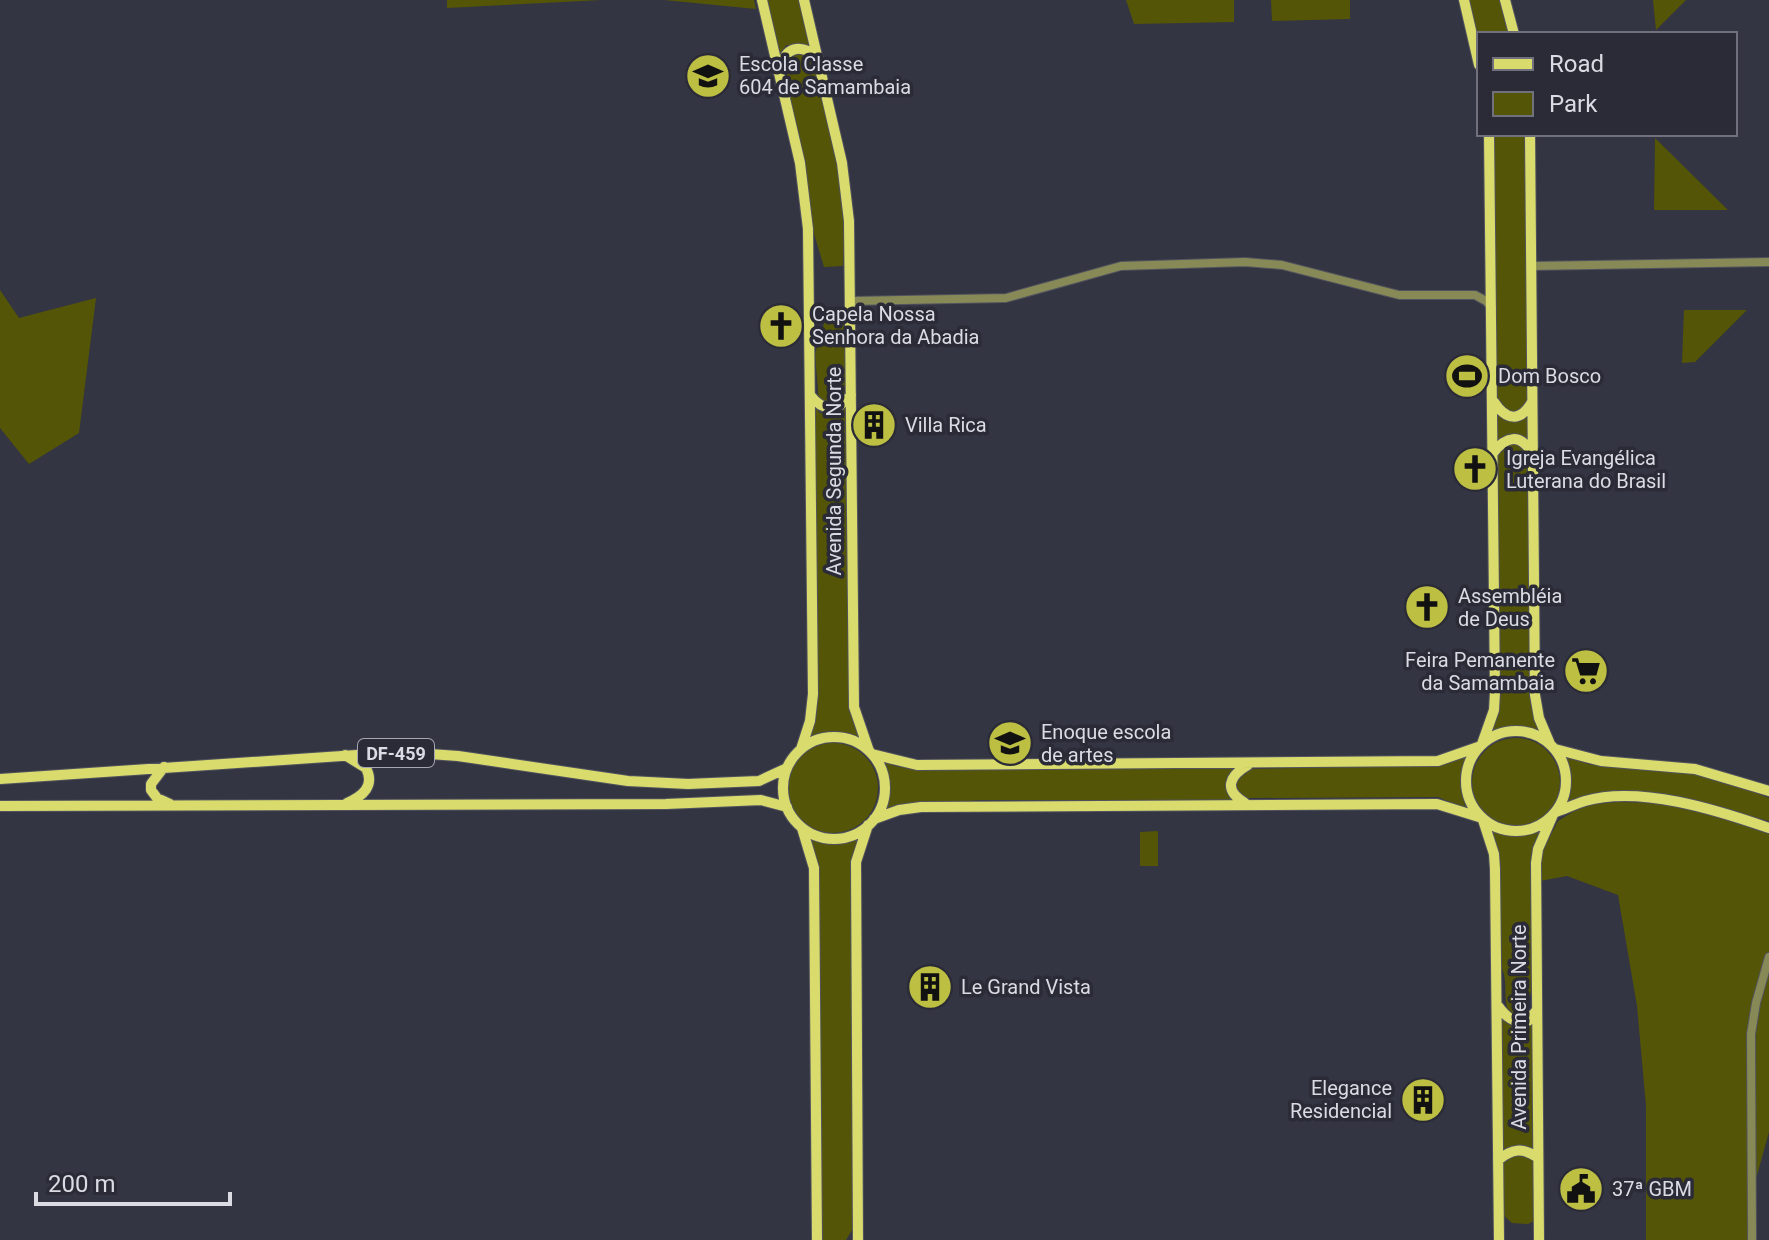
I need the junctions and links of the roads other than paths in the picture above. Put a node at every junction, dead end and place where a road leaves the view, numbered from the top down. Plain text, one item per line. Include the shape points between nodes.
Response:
1 (762, 0) edge
2 (804, 0) edge
3 (1464, 0) edge
4 (1505, 0) edge
5 (1513, 32) edge
6 (1477, 56) edge
7 (818, 58) junction
8 (781, 77) junction
9 (1489, 136) edge
10 (1530, 136) edge
11 (1769, 262) edge
12 (1532, 266) junction
13 (1491, 285) junction
14 (1475, 295) junction
15 (851, 301) junction
16 (1492, 308) junction
17 (810, 395) junction
18 (851, 395) junction
19 (1533, 400) junction
20 (1492, 401) junction
21 (1493, 453) junction
22 (1533, 455) junction
23 (1480, 746) junction
24 (1553, 746) junction
25 (801, 749) junction
26 (871, 753) junction
27 (344, 755) junction
28 (1249, 764) junction
29 (164, 767) junction
30 (787, 768) junction
31 (0, 779) edge
32 (1769, 791) edge
33 (1247, 804) junction
34 (0, 806) edge
35 (175, 806) junction
36 (342, 806) junction
37 (787, 807) junction
38 (1554, 815) junction
39 (1481, 819) junction
40 (871, 822) junction
41 (802, 828) junction
42 (1769, 828) edge
43 (1769, 957) edge
44 (1497, 1004) junction
45 (1537, 1010) junction
46 (1537, 1157) junction
47 (1498, 1160) junction
48 (817, 1240) edge
49 (858, 1240) edge
50 (1499, 1240) edge
51 (1539, 1240) edge
52 (1752, 1240) edge

1 - 8 main road, Avenida Segunda Norte
2 - 7 main road, Avenida Segunda Norte
3 - 6 main road
4 - 5 main road
7 - 8 main road via 805,49 793,49 784,57
7 - 15 main road, Avenida Segunda Norte via 847,198
8 - 17 main road, Avenida Segunda Norte via 807,214
9 - 13 main road
10 - 12 main road
11 - 12 street
12 - 19 main road
13 - 14 street
13 - 16 main road
14 - 15 street via 1399,295 1282,265 1245,262 1121,266 1006,298
14 - 16 street
15 - 18 main road, Avenida Segunda Norte
16 - 20 main road
17 - 18 main road via 832,409
17 - 25 main road, Avenida Segunda Norte via 813,694
18 - 26 main road, Avenida Segunda Norte via 854,707
19 - 20 main road via 1523,415 1513,418
19 - 22 main road
20 - 21 main road
21 - 22 main road via 1514,438 1525,442
21 - 23 main road via 1495,692
22 - 24 main road via 1535,695
23 - 24 main road via 1494,735 1524,731
23 - 28 main road via 1438,761
23 - 39 main road via 1468,764 1466,789
24 - 32 main road via 1601,761 1695,769
24 - 38 main road via 1566,781
25 - 26 main road via 828,737 857,742
25 - 30 main road
26 - 28 main road via 917,765
26 - 40 main road via 885,788
27 - 29 main road, DF-459
27 - 30 main road, DF-459 via 429,753 628,781 688,784 759,781
27 - 36 main road via 366,768 370,780 360,797
28 - 33 main road via 1235,773 1231,784
29 - 31 main road, DF-459
29 - 35 main road via 151,790
30 - 37 main road
33 - 39 main road via 1437,804
33 - 40 main road via 921,807
34 - 35 main road
35 - 36 main road
36 - 37 main road via 761,800
37 - 41 main road
38 - 39 main road via 1515,832
38 - 42 main road via 1601,798 1649,798 1712,809
38 - 45 main road, Avenida Primeira Norte via 1536,863
39 - 44 main road, Avenida Primeira Norte via 1495,861
40 - 41 main road via 843,838 828,839
40 - 49 main road via 856,862
41 - 48 main road via 814,868
43 - 52 street via 1751,1034
44 - 45 main road via 1518,1022 1528,1021
44 - 47 main road, Avenida Primeira Norte
45 - 46 main road, Avenida Primeira Norte
46 - 47 main road via 1518,1150
46 - 51 main road, Avenida Primeira Norte
47 - 50 main road, Avenida Primeira Norte

